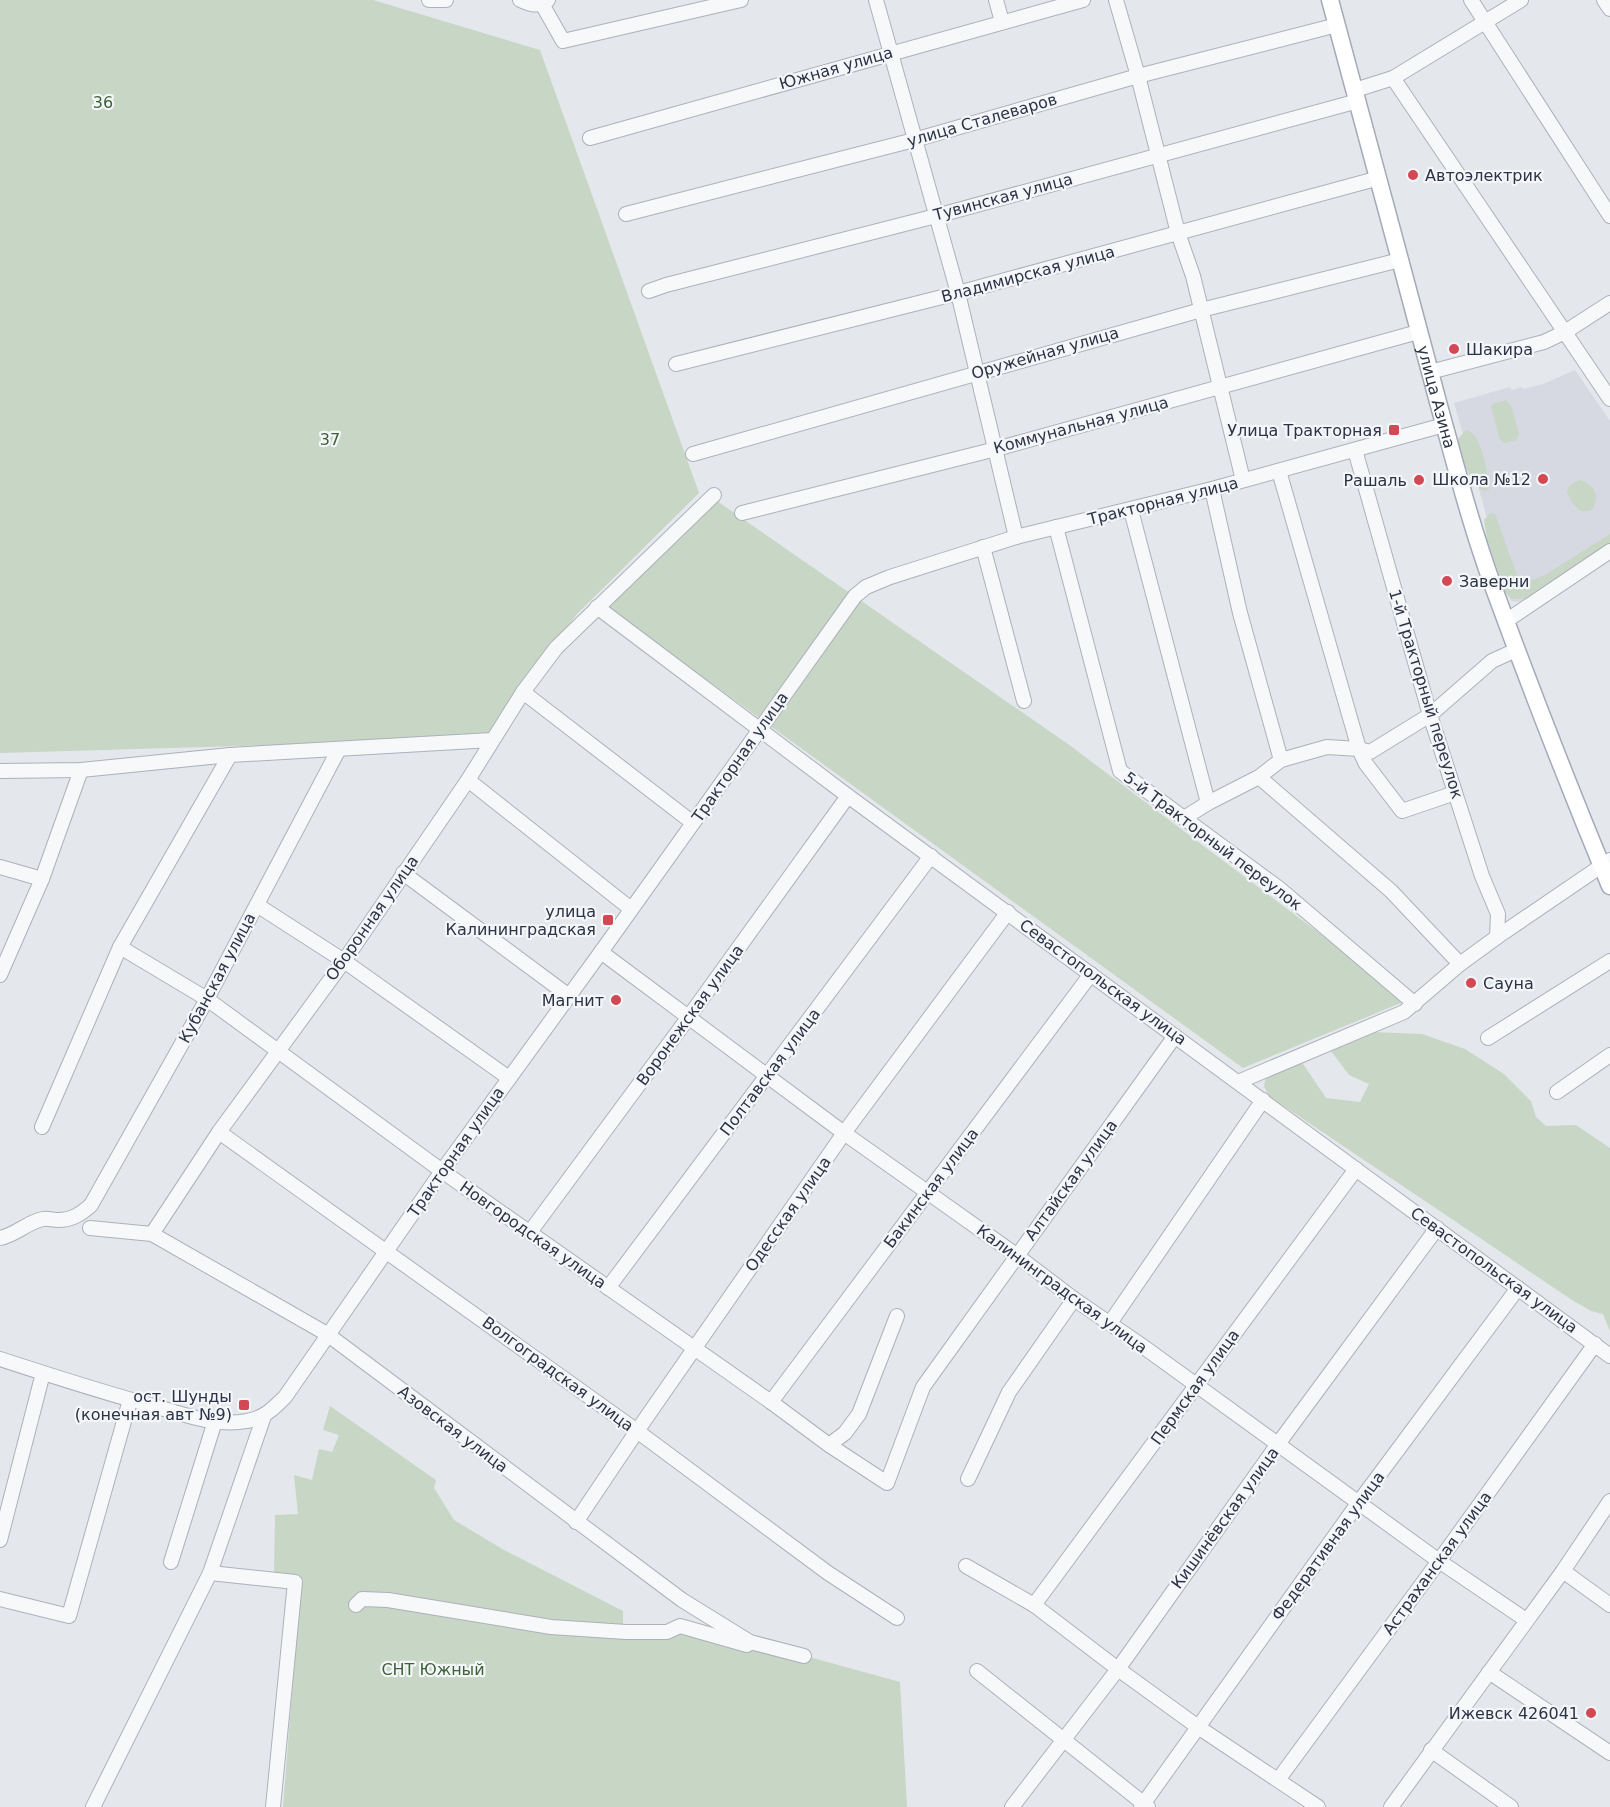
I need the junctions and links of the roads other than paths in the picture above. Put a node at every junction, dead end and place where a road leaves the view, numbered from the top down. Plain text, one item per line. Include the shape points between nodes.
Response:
1 (429, 0) edge
2 (446, 0) edge
3 (520, 0) edge
4 (741, 0) edge
5 (876, 0) edge
6 (996, 0) edge
7 (1083, 0) edge
8 (1116, 0) edge
9 (1330, 0) edge
10 (1471, 0) edge
11 (1521, 0) edge
12 (1604, 0) edge
13 (545, 2) edge
14 (1610, 9) edge
15 (1002, 22) junction
16 (1486, 23) junction
17 (1337, 25) junction
18 (890, 53) junction
19 (1138, 76) junction
20 (1393, 78) junction
21 (1356, 96) junction
22 (590, 138) dead end
23 (914, 140) junction
24 (1157, 154) junction
25 (1379, 178) junction
26 (626, 214) dead end
27 (936, 216) junction
28 (1610, 216) edge
29 (1178, 233) junction
30 (1400, 260) junction
31 (649, 291) dead end
32 (958, 293) junction
33 (1610, 303) edge
34 (1202, 310) junction
35 (1418, 332) junction
36 (1565, 332) junction
37 (676, 364) dead end
38 (977, 372) junction
39 (1430, 372) junction
40 (1221, 387) junction
41 (1610, 399) edge
42 (1444, 425) junction
43 (996, 448) junction
44 (1355, 450) junction
45 (693, 454) dead end
46 (1279, 471) junction
47 (1243, 480) junction
48 (1212, 489) junction
49 (714, 495) dead end
50 (1131, 510) junction
51 (742, 513) dead end
52 (1056, 528) junction
53 (1016, 537) junction
54 (983, 547) junction
55 (1609, 553) edge
56 (597, 607) junction
57 (1506, 621) junction
58 (1516, 650) junction
59 (524, 692) junction
60 (1024, 701) dead end
61 (1430, 715) junction
62 (759, 729) junction
63 (492, 740) junction
64 (339, 749) junction
65 (1359, 749) junction
66 (230, 754) junction
67 (1281, 760) junction
68 (81, 770) junction
69 (0, 771) edge
70 (1259, 777) junction
71 (468, 780) junction
72 (1455, 793) junction
73 (848, 795) junction
74 (1208, 803) junction
75 (1184, 818) junction
76 (693, 823) junction
77 (932, 856) junction
78 (1606, 863) edge
79 (0, 867) edge
80 (403, 873) junction
81 (42, 879) junction
82 (1610, 886) edge
83 (257, 904) junction
84 (631, 909) junction
85 (1008, 912) junction
86 (1498, 914) junction
87 (1527, 917) junction
88 (1497, 937) junction
89 (120, 947) junction
90 (601, 952) junction
91 (344, 961) junction
92 (1610, 961) edge
93 (1460, 964) junction
94 (2, 966) edge
95 (1091, 974) junction
96 (569, 996) junction
97 (207, 999) junction
98 (1415, 1004) junction
99 (688, 1018) junction
100 (1175, 1036) junction
101 (1488, 1038) dead end
102 (278, 1050) junction
103 (1610, 1055) edge
104 (767, 1075) junction
105 (509, 1078) junction
106 (1238, 1082) junction
107 (1557, 1092) dead end
108 (1263, 1100) junction
109 (42, 1127) dead end
110 (219, 1132) junction
111 (844, 1133) junction
112 (1356, 1169) junction
113 (442, 1171) junction
114 (927, 1192) junction
115 (90, 1228) dead end
116 (1437, 1228) junction
117 (530, 1232) junction
118 (152, 1234) junction
119 (0, 1238) edge
120 (386, 1251) junction
121 (1016, 1255) junction
122 (609, 1288) junction
123 (1518, 1288) junction
124 (1074, 1299) junction
125 (897, 1316) dead end
126 (1110, 1323) junction
127 (327, 1334) junction
128 (1595, 1344) junction
129 (694, 1348) junction
130 (1610, 1356) edge
131 (0, 1359) edge
132 (43, 1373) junction
133 (1196, 1386) junction
134 (130, 1400) junction
135 (771, 1402) junction
136 (264, 1416) junction
137 (215, 1421) junction
138 (637, 1431) junction
139 (1278, 1444) junction
140 (829, 1445) junction
141 (968, 1479) dead end
142 (887, 1484) joint
143 (1610, 1501) edge
144 (1359, 1502) junction
145 (576, 1522) junction
146 (0, 1540) edge
147 (1439, 1561) junction
148 (171, 1562) dead end
149 (966, 1566) dead end
150 (1563, 1571) junction
151 (210, 1572) junction
152 (0, 1599) edge
153 (682, 1600) junction
154 (356, 1605) dead end
155 (1034, 1605) junction
156 (1610, 1605) edge
157 (897, 1618) dead end
158 (1526, 1620) junction
159 (680, 1626) junction
160 (1118, 1669) junction
161 (977, 1671) dead end
162 (1489, 1672) junction
163 (1198, 1727) junction
164 (1063, 1741) junction
165 (1431, 1749) junction
166 (1610, 1753) edge
167 (1278, 1780) junction
168 (1144, 1806) edge
169 (93, 1807) edge
170 (273, 1807) edge
171 (1012, 1807) edge
172 (1318, 1807) edge
173 (1391, 1807) edge
174 (1511, 1807) edge

1 - 2 street
3 - 13 street via 532,6
4 - 13 street via 563,41
5 - 18 street
6 - 15 street
7 - 15 street, Южная улица
8 - 19 street
9 - 17 main road, улица Азина
10 - 16 street
11 - 16 street, Тувинская улица
12 - 14 street
15 - 18 street, Южная улица
16 - 20 street, Тувинская улица
16 - 28 street
17 - 19 street, улица Сталеваров
17 - 21 main road, улица Азина
18 - 22 street, Южная улица
18 - 23 street
19 - 23 street, улица Сталеваров
19 - 24 street
20 - 21 street, Тувинская улица
20 - 36 street
21 - 24 street, Тувинская улица
21 - 25 main road, улица Азина
23 - 26 street, улица Сталеваров
23 - 27 street
24 - 27 street, Тувинская улица
24 - 29 street
25 - 29 street, Владимирская улица
25 - 30 main road, улица Азина
27 - 31 street, Тувинская улица
27 - 32 street
29 - 32 street, Владимирская улица
29 - 34 street
30 - 34 street, Оружейная улица
30 - 35 main road, улица Азина
32 - 37 street, Владимирская улица
32 - 38 street
33 - 36 street
34 - 38 street, Оружейная улица
34 - 40 street
35 - 39 main road, улица Азина
35 - 40 street, Коммунальная улица
36 - 39 street via 1544,342
36 - 41 street
38 - 43 street
38 - 45 street, Оружейная улица
39 - 42 main road, улица Азина
40 - 43 street, Коммунальная улица
40 - 47 street
42 - 44 street, Тракторная улица
42 - 57 main road, улица Азина
43 - 51 street, Коммунальная улица
43 - 53 street
44 - 46 street, Тракторная улица
44 - 61 street, 1-й Тракторный переулок
46 - 47 street, Тракторная улица
46 - 65 street
47 - 48 street, Тракторная улица
48 - 50 street, Тракторная улица
48 - 67 street via 1240,613
49 - 56 street, Оборонная улица
50 - 52 street, Тракторная улица
50 - 74 street
52 - 53 street, Тракторная улица
52 - 75 street, 5-й Тракторный переулок via 1120,771
53 - 54 street, Тракторная улица
54 - 60 street
54 - 62 street, Тракторная улица via 890,577 855,596
55 - 57 street
56 - 59 street, Оборонная улица via 556,648
56 - 62 street, Севастопольская улица
57 - 58 main road, улица Азина
58 - 61 street via 1492,661
58 - 78 main road, улица Азина
59 - 63 street, Оборонная улица
59 - 76 street
61 - 65 street via 1370,752
61 - 72 street, 1-й Тракторный переулок
62 - 73 street, Севастопольская улица
62 - 76 street, Тракторная улица
63 - 64 street
63 - 71 street, Оборонная улица
64 - 66 street
64 - 83 street, Кубанская улица
65 - 67 street via 1327,747
65 - 72 street via 1402,812
66 - 68 street
66 - 89 street
67 - 70 street
68 - 69 street
68 - 81 street
70 - 74 street
70 - 93 street via 1391,891
71 - 80 street, Оборонная улица
71 - 84 street
72 - 86 street, 1-й Тракторный переулок
73 - 77 street, Севастопольская улица
73 - 99 street, Воронежская улица
74 - 75 street
75 - 98 street, 5-й Тракторный переулок via 1280,889
76 - 84 street, Тракторная улица
77 - 85 street, Севастопольская улица
77 - 104 street, Полтавская улица
78 - 82 main road, улица Азина
78 - 87 street
79 - 81 street
80 - 91 street, Оборонная улица
80 - 96 street
81 - 94 street
83 - 91 street
83 - 97 street, Кубанская улица
84 - 90 street, Тракторная улица
85 - 95 street, Севастопольская улица
85 - 111 street, Одесская улица
86 - 87 street
86 - 88 street, 1-й Тракторный переулок
87 - 88 street
88 - 93 street
89 - 97 street, Новгородская улица
89 - 109 street
90 - 96 street, Тракторная улица
90 - 99 street, Калининградская улица
91 - 102 street, Оборонная улица
91 - 105 street
92 - 101 street
93 - 98 street
95 - 100 street, Севастопольская улица
95 - 114 street, Бакинская улица
96 - 105 street, Тракторная улица
97 - 102 street, Новгородская улица
97 - 119 street, Кубанская улица via 91,1204 74,1217 44,1219
98 - 106 street
99 - 104 street, Калининградская улица
99 - 117 street, Воронежская улица
100 - 106 street, Севастопольская улица
100 - 121 street, Алтайская улица
102 - 110 street, Оборонная улица
102 - 113 street, Новгородская улица
103 - 107 street
104 - 111 street, Калининградская улица
104 - 122 street, Полтавская улица
105 - 113 street, Тракторная улица
106 - 108 street, Севастопольская улица
108 - 112 street, Севастопольская улица
108 - 126 street
110 - 118 street, Оборонная улица
110 - 120 street, Волгоградская улица
111 - 114 street, Калининградская улица
111 - 129 street, Одесская улица
112 - 116 street, Севастопольская улица
112 - 133 street, Пермская улица
113 - 117 street, Новгородская улица
113 - 120 street, Тракторная улица
114 - 121 street, Калининградская улица
114 - 135 street, Бакинская улица
115 - 118 street, Азовская улица
116 - 123 street, Севастопольская улица
116 - 139 street, Кишинёвская улица
117 - 122 street, Новгородская улица
118 - 127 street, Азовская улица
120 - 127 street, Тракторная улица
120 - 138 street, Волгоградская улица
121 - 124 street, Калининградская улица
121 - 142 street, Алтайская улица via 923,1387
122 - 129 street, Новгородская улица
123 - 128 street, Севастопольская улица
123 - 144 street, Федеративная улица
124 - 126 street, Калининградская улица
124 - 141 street via 1009,1392
125 - 140 street via 859,1414 845,1433
126 - 133 street, Калининградская улица
127 - 136 street, Тракторная улица via 285,1397
127 - 145 street, Азовская улица
128 - 130 street, Севастопольская улица
128 - 147 street, Астраханская улица
129 - 135 street, Новгородская улица
129 - 138 street, Одесская улица
131 - 132 street
132 - 134 street
132 - 146 street
133 - 139 street, Калининградская улица
133 - 155 street, Пермская улица
134 - 137 street
134 - 152 street via 69,1616
135 - 140 street, Новгородская улица
136 - 137 street via 246,1421
136 - 151 street
137 - 148 street
138 - 145 street, Одесская улица
138 - 157 street, Волгоградская улица via 828,1573
139 - 144 street, Калининградская улица
139 - 160 street, Кишинёвская улица
140 - 142 street, Новгородская улица
143 - 150 street
144 - 147 street, Калининградская улица
144 - 163 street, Федеративная улица
145 - 153 street, Азовская улица
147 - 158 street, Калининградская улица
147 - 167 street, Астраханская улица
149 - 155 street
150 - 156 street
150 - 158 street
151 - 169 street
151 - 170 street via 295,1582
153 - 159 street
153 - 159 street, Азовская улица via 750,1642 809,1661
154 - 159 street via 362,1599 388,1600 551,1627 626,1632 667,1632
155 - 160 street
158 - 162 street
160 - 163 street
160 - 164 street, Кишинёвская улица
161 - 164 street
162 - 165 street
162 - 166 street
163 - 167 street
163 - 168 street, Федеративная улица
164 - 168 street
164 - 171 street, Кишинёвская улица
165 - 173 street
165 - 174 street
167 - 172 street

